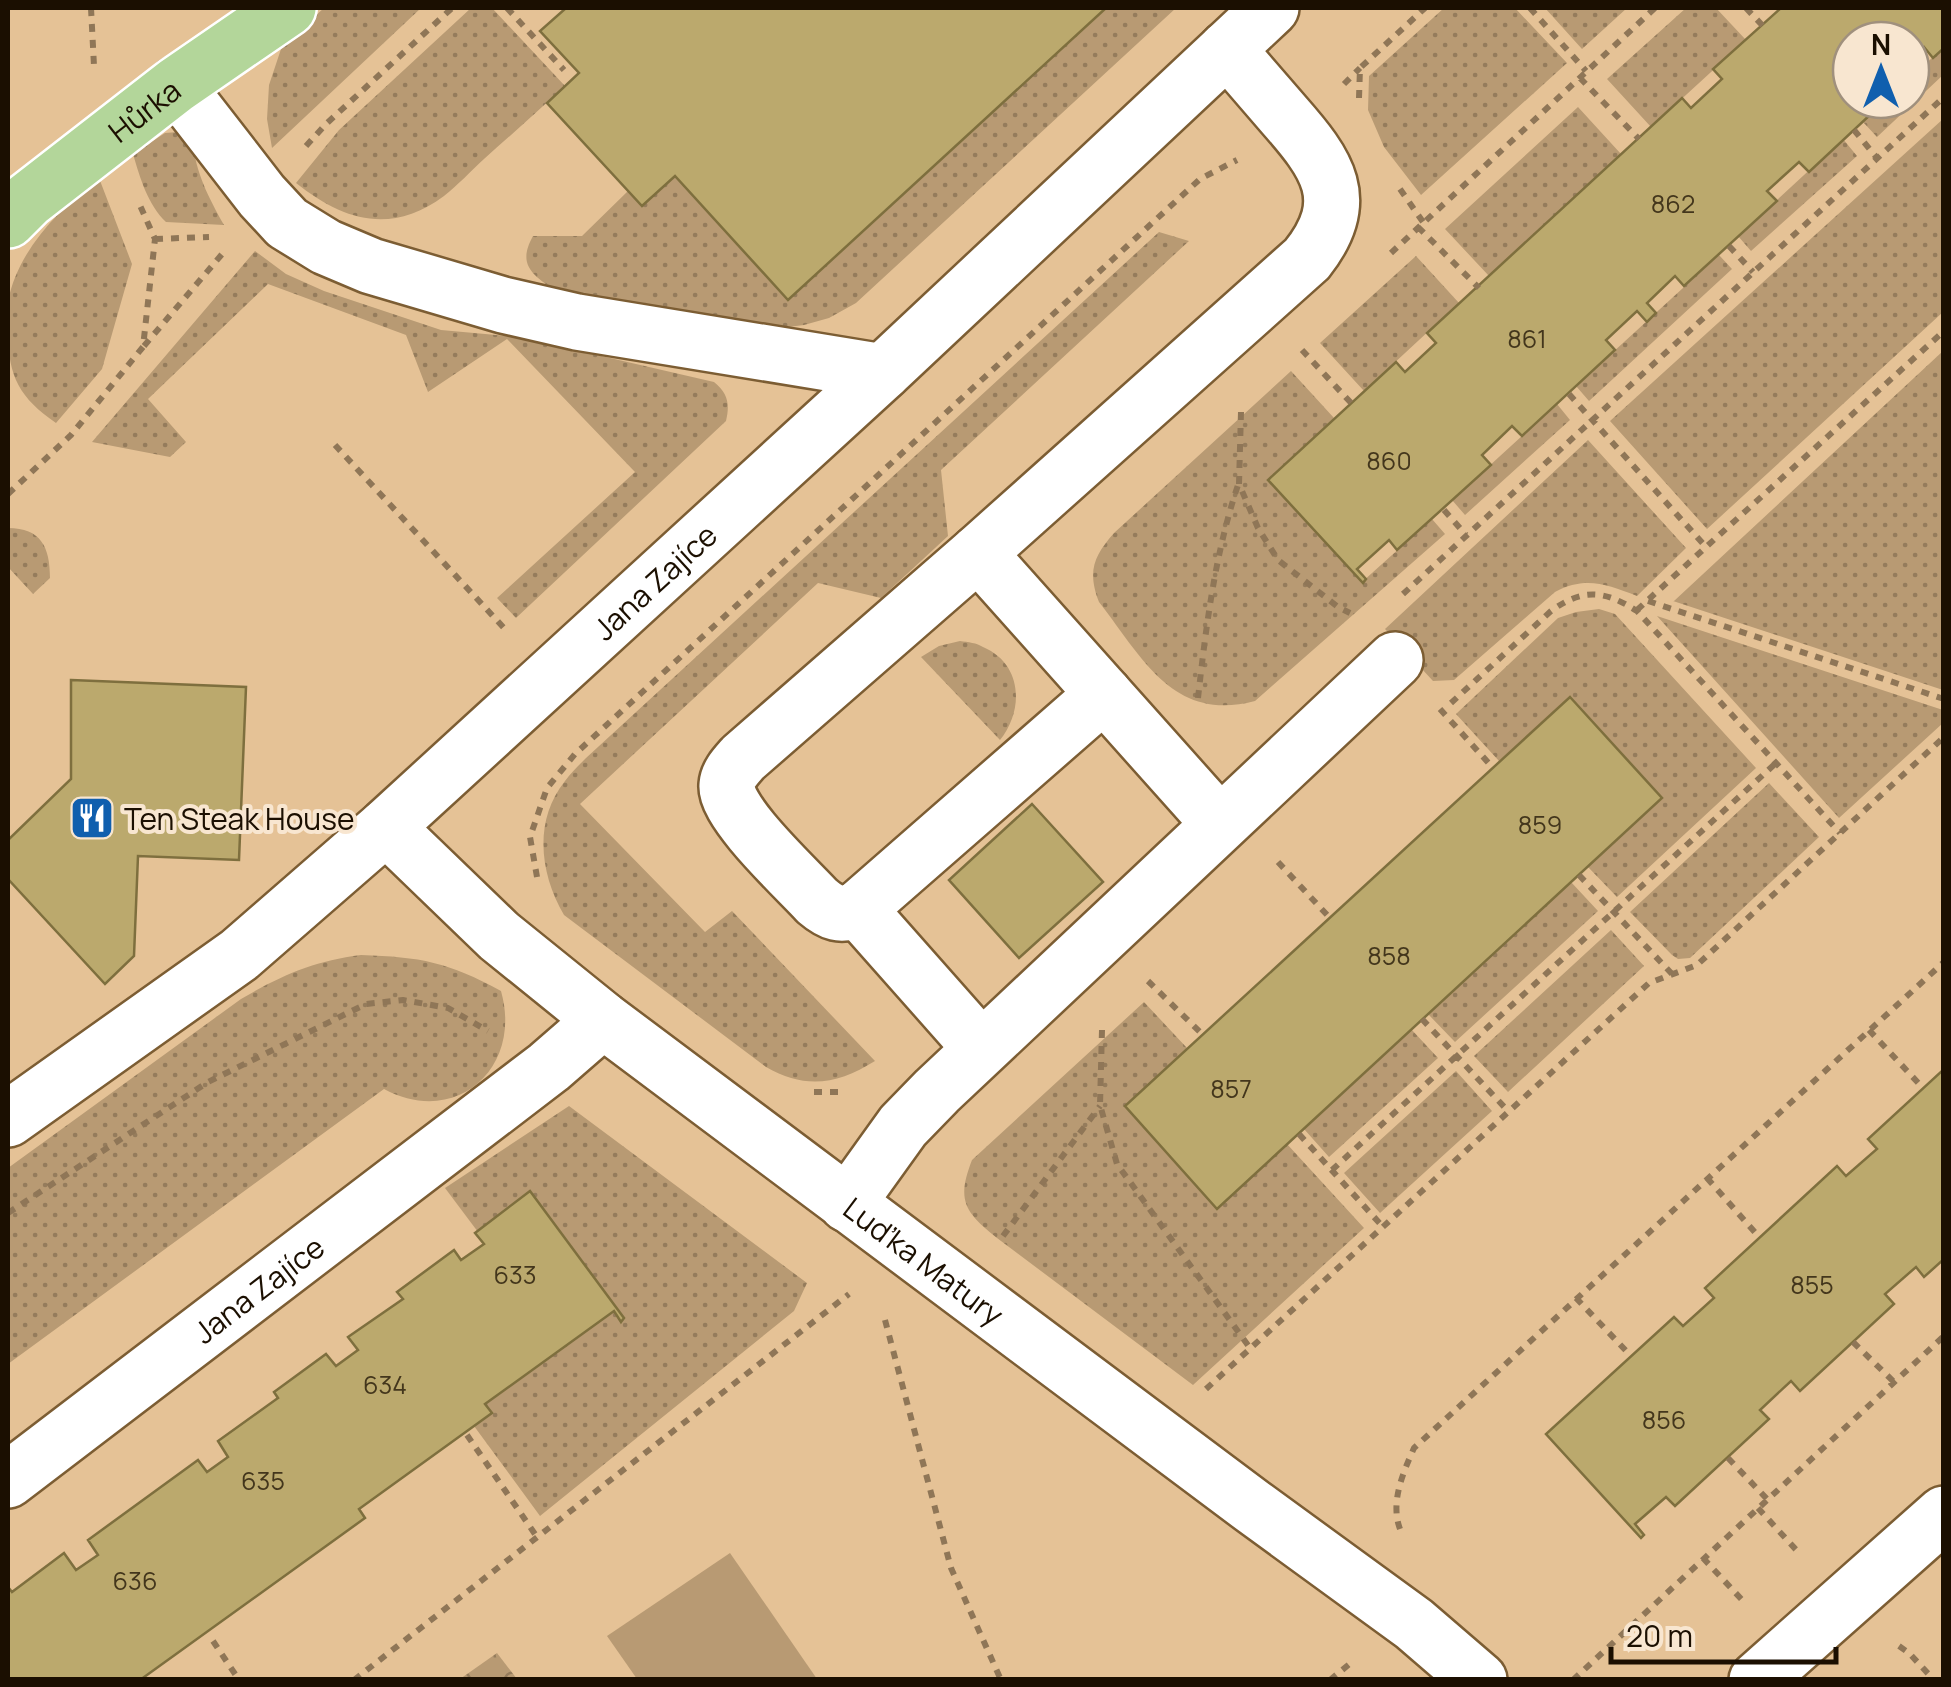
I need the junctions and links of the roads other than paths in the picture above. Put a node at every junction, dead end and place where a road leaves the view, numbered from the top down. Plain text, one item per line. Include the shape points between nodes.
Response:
1 (288, 8) edge
2 (1271, 8) edge
3 (1228, 49) junction
4 (176, 85) junction
5 (8, 220) edge
6 (882, 372) junction
7 (978, 553) junction
8 (1395, 660) dead end
9 (1104, 694) junction
10 (1219, 823) junction
11 (386, 827) junction
12 (858, 908) junction
13 (603, 1020) junction
14 (980, 1048) junction
15 (8, 1119) edge
16 (847, 1204) junction
17 (8, 1480) edge
18 (1944, 1514) edge
19 (1479, 1680) edge
20 (1757, 1680) edge

1 - 4 main road, Hůrka
2 - 3 street, Jana Zajíce
3 - 6 street, Jana Zajíce
3 - 7 street via 1322,162 1332,191 1323,238
4 - 5 main road, Hůrka
4 - 6 street via 287,224 371,266 578,322
6 - 11 street, Jana Zajíce
7 - 9 street
7 - 12 street via 742,758 726,786 740,818 817,901 829,911
8 - 10 street
9 - 10 street
9 - 12 street
10 - 14 street
11 - 13 street, Luďka Matury via 499,936
11 - 15 street, Jana Zajíce via 239,955
12 - 14 street
13 - 16 street, Luďka Matury
13 - 17 street, Jana Zajíce
14 - 16 street via 903,1126
16 - 19 street, Luďka Matury via 1414,1624
18 - 20 street

